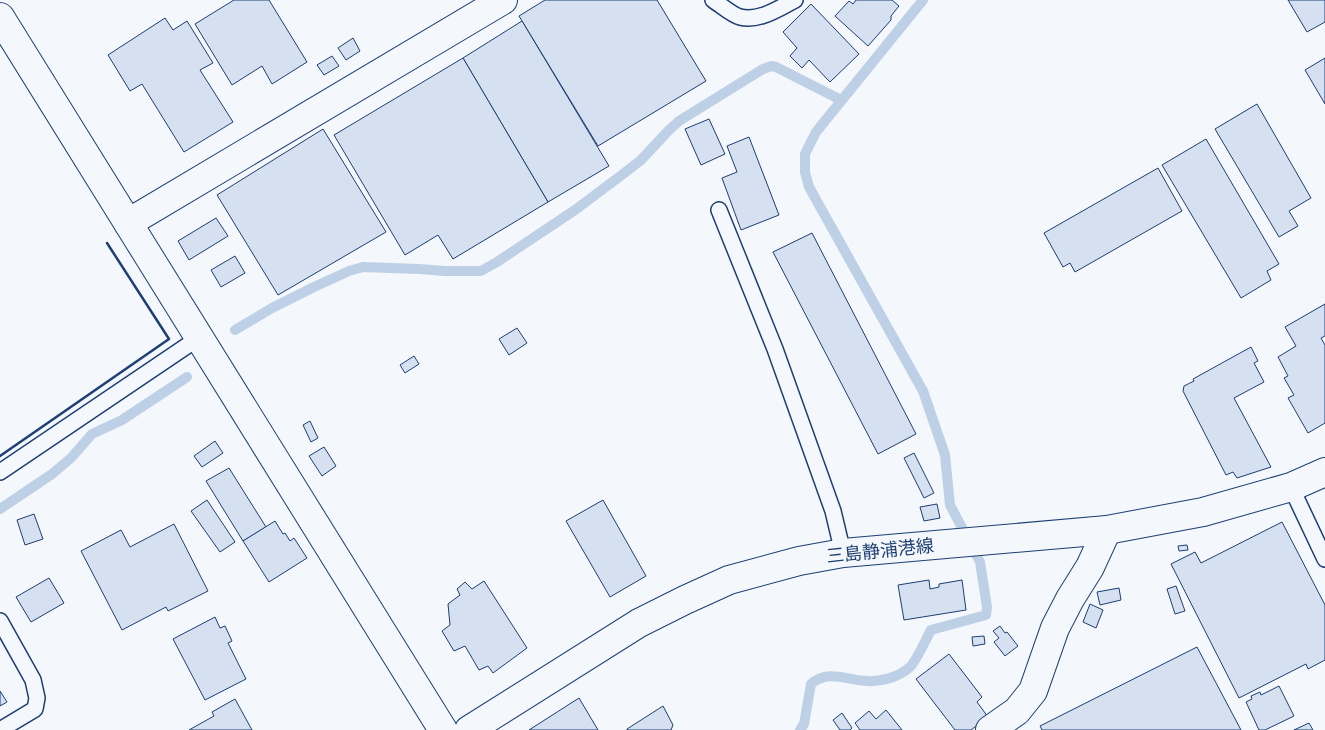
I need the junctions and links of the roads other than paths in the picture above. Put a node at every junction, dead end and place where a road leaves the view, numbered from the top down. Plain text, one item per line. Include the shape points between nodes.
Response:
1 (503, 0) edge
2 (713, 0) edge
3 (795, 0) edge
4 (0, 17) edge
5 (719, 210) dead end
6 (128, 223) junction
7 (200, 337) junction
8 (0, 472) edge
9 (1325, 472) edge
10 (1291, 487) junction
11 (1108, 530) junction
12 (843, 553) junction
13 (1325, 559) edge
14 (0, 621) edge
15 (0, 730) edge
16 (443, 730) edge
17 (469, 730) edge
18 (990, 730) edge

1 - 6 street
2 - 3 lane via 739,17 754,18
4 - 6 street
5 - 12 lane via 775,349 833,511
6 - 7 street
7 - 8 lane
7 - 16 street
9 - 10 street, 三島静浦港線
10 - 11 street, 三島静浦港線 via 1203,512
10 - 13 lane
11 - 12 street, 三島静浦港線
11 - 18 street via 1055,628 1033,690 1018,712
12 - 17 street, 三島静浦港線 via 729,580 685,600 639,623
14 - 15 lane via 33,680 37,698 35,709

